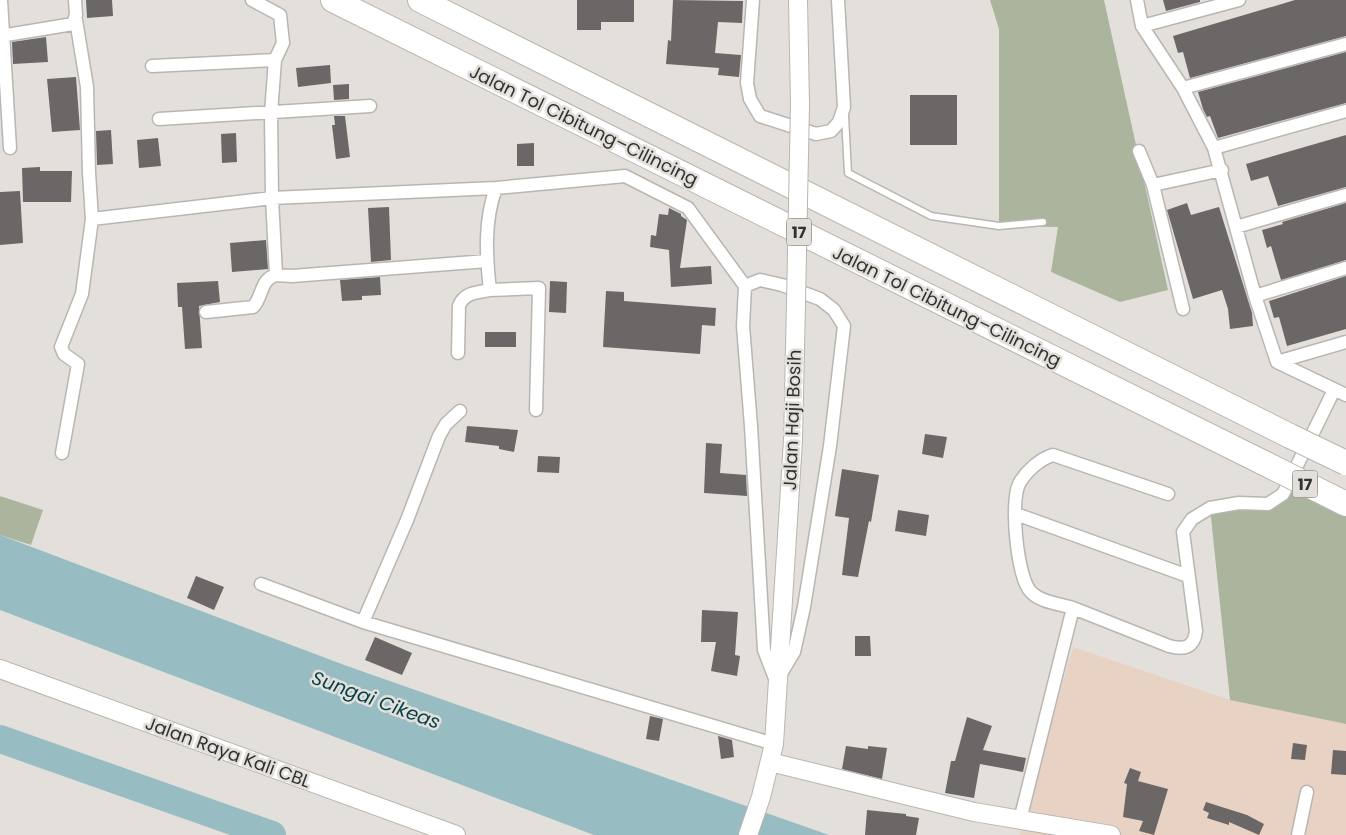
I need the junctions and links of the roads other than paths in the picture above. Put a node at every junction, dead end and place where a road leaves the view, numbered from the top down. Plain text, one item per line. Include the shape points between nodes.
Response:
1 (2, 0) edge
2 (75, 0) edge
3 (252, 0) edge
4 (333, 0) edge
5 (420, 0) edge
6 (753, 0) edge
7 (798, 0) edge
8 (838, 0) edge
9 (1136, 0) edge
10 (1238, 0) edge
11 (76, 20) junction
12 (1142, 26) junction
13 (2, 35) edge
14 (1346, 44) edge
15 (275, 60) junction
16 (152, 66) dead end
17 (1182, 88) junction
18 (370, 106) dead end
19 (844, 107) junction
20 (1346, 111) edge
21 (271, 113) junction
22 (159, 119) dead end
23 (10, 148) dead end
24 (1214, 148) junction
25 (1139, 151) dead end
26 (1222, 170) junction
27 (1153, 185) junction
28 (496, 188) junction
29 (1346, 195) edge
30 (272, 198) junction
31 (92, 218) junction
32 (1043, 222) dead end
33 (1236, 227) junction
34 (487, 261) junction
35 (1346, 268) edge
36 (276, 276) junction
37 (745, 286) junction
38 (490, 290) junction
39 (1255, 296) junction
40 (1183, 309) dead end
41 (206, 312) dead end
42 (1346, 342) edge
43 (458, 352) dead end
44 (1277, 362) junction
45 (1340, 393) edge
46 (536, 410) dead end
47 (460, 411) dead end
48 (62, 453) dead end
49 (1346, 463) edge
50 (1168, 494) dead end
51 (1346, 504) edge
52 (1016, 514) junction
53 (1188, 576) junction
54 (261, 584) dead end
55 (1073, 608) junction
56 (363, 622) junction
57 (0, 669) edge
58 (776, 682) junction
59 (774, 744) junction
60 (770, 762) junction
61 (1307, 792) dead end
62 (1020, 820) junction
63 (456, 835) edge
64 (748, 835) edge
65 (1111, 835) edge
66 (1298, 835) edge

1 - 13 street
2 - 11 street
3 - 15 street via 280,15 283,44
4 - 51 highway, Jalan Tol Cibitung–Cilincing / 17, bridge
5 - 49 highway, Jalan Tol Cibitung–Cilincing / 17, bridge
6 - 19 street via 747,83 750,99 760,116 816,134 831,131 839,122
7 - 58 main road, Jalan Haji Bosih, bridge via 800,104 792,450
8 - 19 street
9 - 12 street
10 - 12 street
11 - 13 street via 73,24
11 - 31 street via 87,87
12 - 17 street
13 - 23 street
14 - 17 street
15 - 16 street
15 - 21 street
17 - 24 street
18 - 21 street
19 - 32 lane via 848,173 931,216 999,226
20 - 24 street
21 - 22 street
21 - 30 street
24 - 26 street
25 - 27 street
26 - 27 street
26 - 33 street
27 - 40 street
28 - 30 street
28 - 34 street via 489,206
28 - 37 street via 625,176 688,208
29 - 33 street
30 - 31 street
30 - 36 street
31 - 48 street via 82,294 61,347 64,354 78,364
33 - 39 street
34 - 36 street
34 - 38 street
35 - 39 street
36 - 41 street via 270,277 263,286 253,307
37 - 58 street via 743,326 764,650
37 - 58 street via 760,280 820,299 834,310 844,326 830,446 804,607 794,652
38 - 43 street via 462,298
38 - 46 street via 539,288
39 - 44 street
42 - 44 street
44 - 45 street
45 - 53 street via 1283,494 1268,504 1239,503 1210,508 1192,519 1183,532
47 - 56 street via 439,436
50 - 52 street via 1053,455 1043,458 1019,485
52 - 53 street
52 - 55 street via 1024,582 1036,596
53 - 55 street via 1196,631 1195,640 1186,649 1169,646
54 - 56 street
55 - 62 street
56 - 59 street
57 - 63 main road, Jalan Raya Kali CBL
58 - 59 main road, Jalan Haji Bosih
59 - 60 main road, Jalan Haji Bosih
60 - 62 main road via 974,812
60 - 64 main road, Jalan Haji Bosih
61 - 66 street
62 - 65 main road

